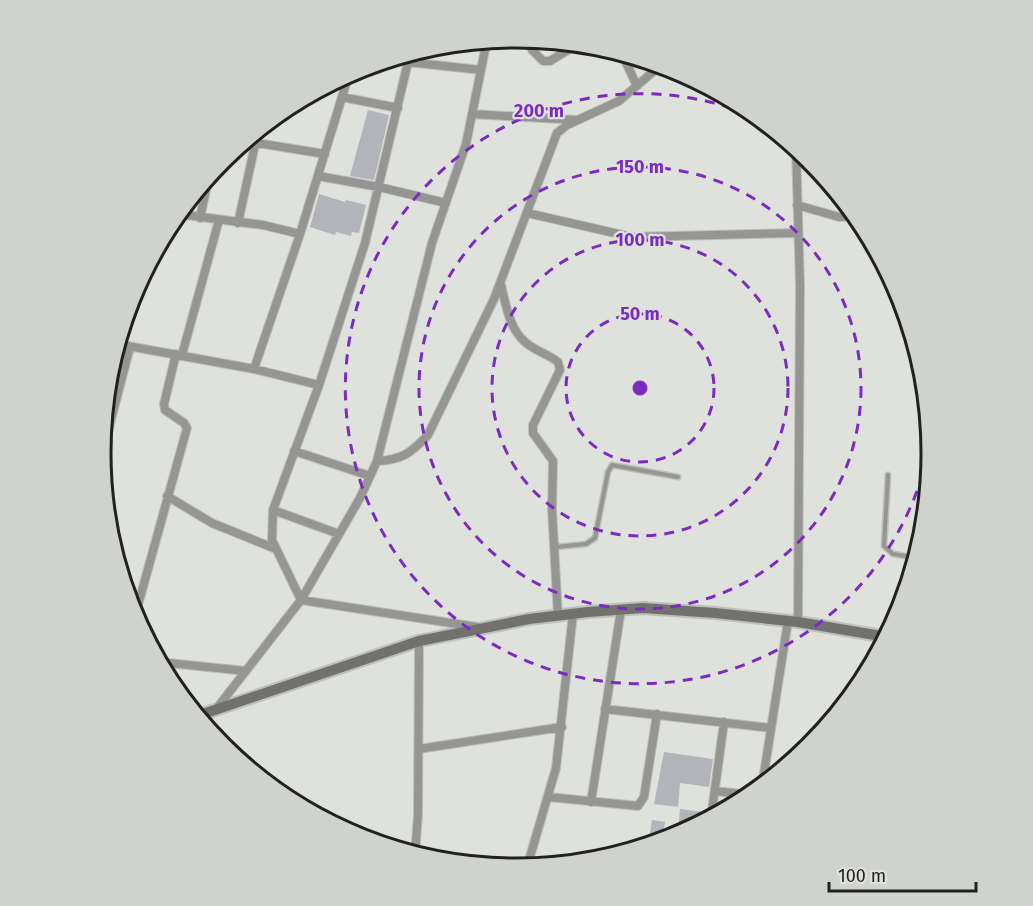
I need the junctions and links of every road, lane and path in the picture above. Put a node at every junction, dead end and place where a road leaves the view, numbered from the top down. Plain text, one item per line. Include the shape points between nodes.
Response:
1 (485, 49) edge
2 (532, 49) edge
3 (566, 51) edge
4 (411, 62) edge
5 (408, 63) edge
6 (626, 63) edge
7 (481, 70) junction
8 (653, 72) edge
9 (345, 86) edge
10 (637, 86) junction
11 (342, 97) junction
12 (398, 108) junction
13 (472, 114) junction
14 (580, 120) junction
15 (256, 143) edge
16 (255, 144) edge
17 (324, 154) junction
18 (796, 161) edge
19 (318, 176) junction
20 (379, 187) junction
21 (205, 195) edge
22 (446, 203) junction
23 (797, 205) junction
24 (527, 213) junction
25 (188, 216) edge
26 (845, 216) edge
27 (200, 218) junction
28 (219, 220) junction
29 (238, 223) junction
30 (798, 233) junction
31 (300, 234) junction
32 (500, 284) junction
33 (126, 346) edge
34 (130, 347) junction
35 (179, 355) junction
36 (254, 369) junction
37 (319, 386) junction
38 (114, 412) edge
39 (294, 451) junction
40 (377, 461) junction
41 (888, 475) dead end
42 (370, 476) junction
43 (678, 477) dead end
44 (167, 496) junction
45 (273, 510) junction
46 (339, 534) junction
47 (555, 547) junction
48 (276, 549) junction
49 (908, 557) edge
50 (139, 600) edge
51 (301, 600) junction
52 (621, 610) junction
53 (573, 614) junction
54 (558, 616) junction
55 (793, 621) junction
56 (478, 628) junction
57 (878, 635) edge
58 (419, 641) junction
59 (171, 663) edge
60 (246, 671) junction
61 (217, 708) junction
62 (605, 709) junction
63 (206, 713) edge
64 (657, 714) junction
65 (724, 722) junction
66 (562, 727) junction
67 (771, 728) junction
68 (419, 749) junction
69 (764, 773) edge
70 (715, 791) junction
71 (736, 793) edge
72 (549, 797) junction
73 (591, 802) junction
74 (713, 807) edge
75 (415, 845) edge
76 (530, 857) edge

1 - 7 street
2 - 3 street via 543,62
4 - 7 street
5 - 12 street
6 - 10 street
7 - 13 street
8 - 10 street
9 - 11 street
10 - 14 street via 607,109
11 - 12 street
11 - 17 street
12 - 20 street
13 - 14 street
13 - 22 street
14 - 24 street via 557,133
15 - 17 street
16 - 29 street
17 - 19 street
18 - 23 street
19 - 20 street
19 - 31 street
20 - 22 street
20 - 37 street
21 - 27 street
22 - 40 street via 432,243
23 - 26 street via 827,215
23 - 30 street
24 - 30 street via 632,237
24 - 32 street
25 - 27 street
27 - 28 street
28 - 29 street
28 - 35 street
29 - 31 street
30 - 55 street
31 - 36 street
32 - 40 street via 428,435 415,449 396,460
32 - 47 street via 508,316 518,335 558,362 560,370 533,425 533,433 553,461
33 - 34 street
34 - 35 street
34 - 38 street
35 - 36 street
35 - 44 street via 164,404 165,410 187,428
36 - 37 street
37 - 39 street
39 - 42 street
39 - 45 street
40 - 42 street
41 - 49 lane via 884,546 893,554
42 - 46 street
43 - 47 lane via 612,465 595,538 585,544
44 - 48 street via 212,523
44 - 50 street
45 - 46 street
45 - 48 street via 271,526
46 - 51 street
47 - 54 street
48 - 51 street
51 - 56 street
51 - 60 street
52 - 53 street
52 - 55 street via 643,608
52 - 62 street
53 - 54 street
53 - 66 street
54 - 56 street
55 - 57 street
55 - 67 street
56 - 58 street
58 - 61 street
58 - 68 street
59 - 60 street
60 - 61 street
61 - 63 street
62 - 64 street
62 - 73 street
64 - 65 street
64 - 73 street via 642,803 631,807
65 - 67 street
65 - 70 street
66 - 68 street
66 - 72 street
67 - 69 street
68 - 75 street
70 - 71 street
70 - 74 street
72 - 73 street
72 - 76 street

